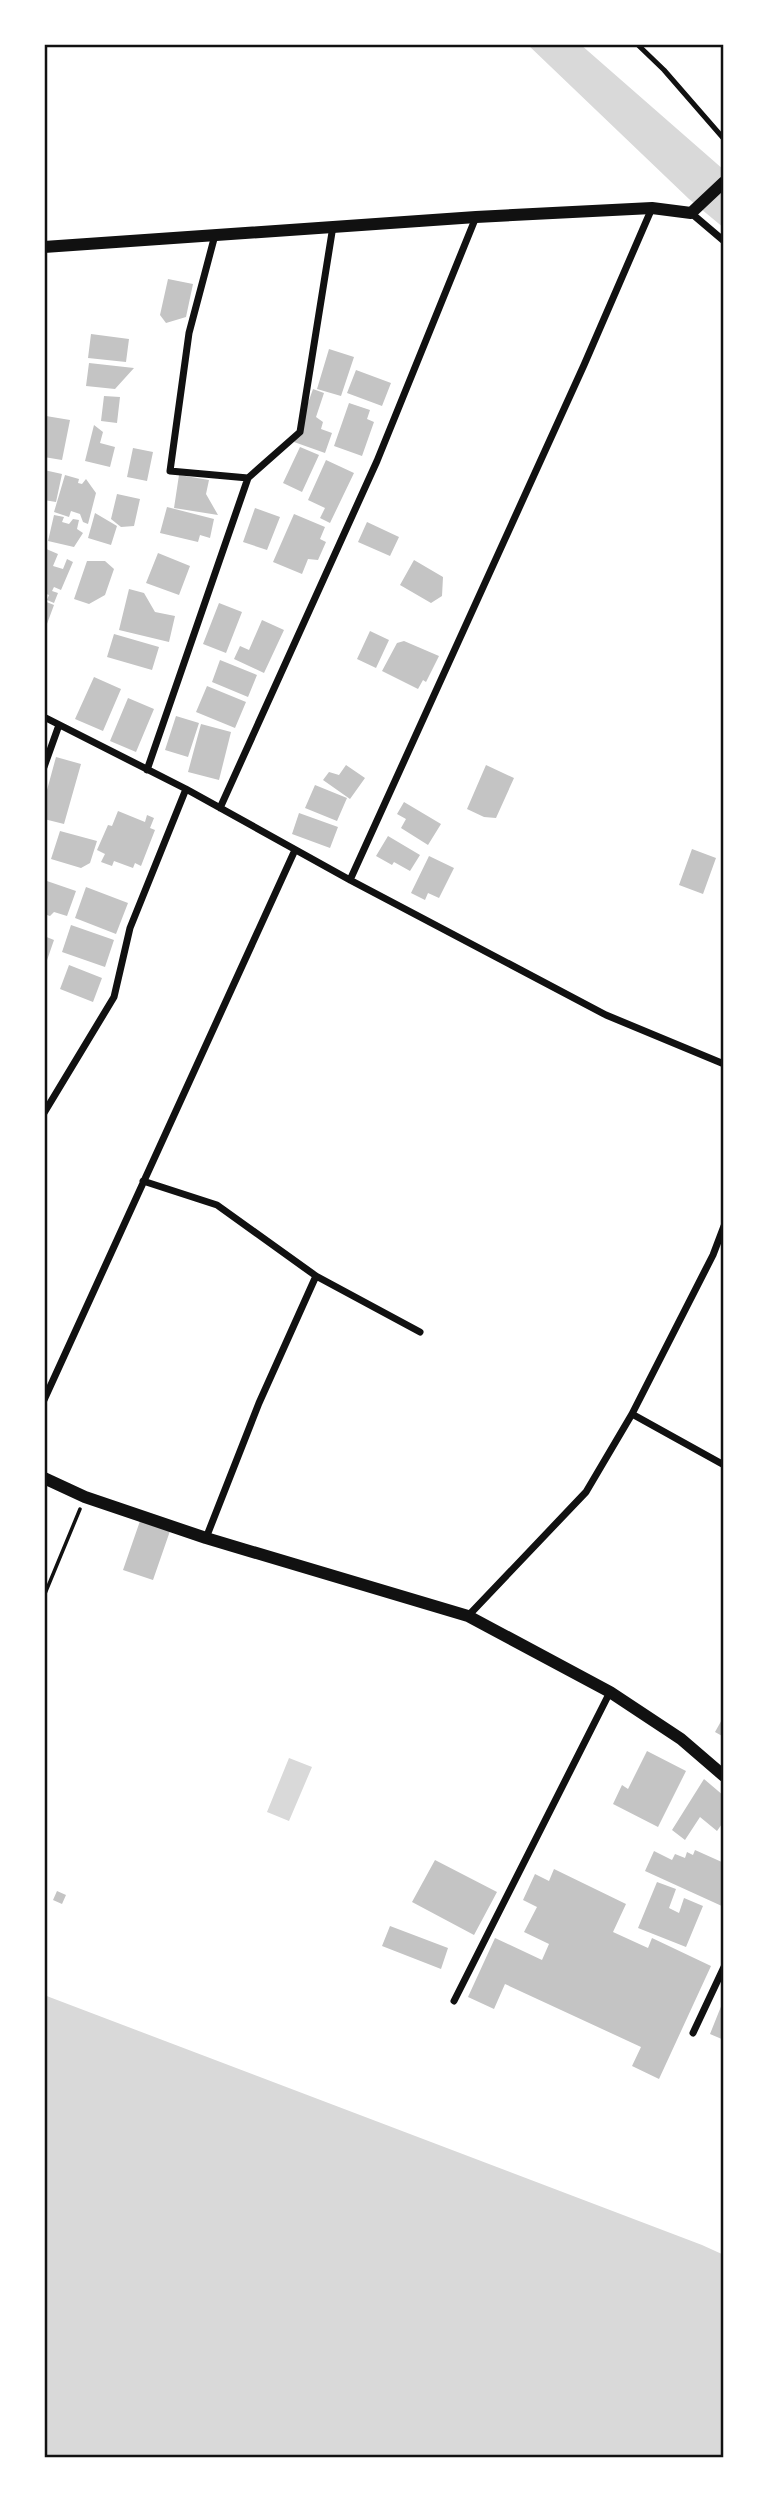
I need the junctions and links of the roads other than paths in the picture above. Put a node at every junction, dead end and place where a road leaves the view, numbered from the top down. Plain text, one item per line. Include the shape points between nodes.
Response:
1 (637, 44) edge
2 (724, 138) edge
3 (724, 182) edge
4 (652, 208) junction
5 (691, 212) junction
6 (476, 217) junction
7 (332, 226) junction
8 (215, 234) junction
9 (724, 241) edge
10 (44, 247) edge
11 (248, 478) junction
12 (44, 717) edge
13 (59, 725) junction
14 (44, 767) edge
15 (147, 770) junction
16 (186, 789) junction
17 (220, 808) junction
18 (295, 850) junction
19 (350, 880) junction
20 (724, 1064) edge
21 (44, 1113) edge
22 (143, 1181) junction
23 (724, 1226) edge
24 (316, 1276) junction
25 (420, 1332) dead end
26 (44, 1400) edge
27 (632, 1414) junction
28 (724, 1465) edge
29 (44, 1478) edge
30 (205, 1538) junction
31 (468, 1616) junction
32 (611, 1692) junction
33 (724, 1776) edge
34 (724, 1966) edge
35 (454, 2001) dead end
36 (694, 2033) dead end

1 - 2 lane
3 - 5 street
4 - 5 street
4 - 6 street
4 - 19 street
5 - 9 street
6 - 7 street
6 - 17 street via 377,461
7 - 8 street
7 - 11 street via 300,432
8 - 10 street
8 - 11 street via 189,333 170,471
11 - 15 street
12 - 13 street
13 - 14 street
13 - 15 street
15 - 16 street
16 - 17 street
16 - 21 street via 130,928 114,997
17 - 18 street
18 - 19 street
18 - 22 street
19 - 20 street via 606,1015
22 - 24 street via 217,1205
22 - 26 street
23 - 27 street
24 - 25 street
24 - 30 street
27 - 28 street
27 - 31 street via 586,1492
29 - 30 street
30 - 31 street
31 - 32 street
32 - 33 street via 681,1738
32 - 35 street
34 - 36 street

